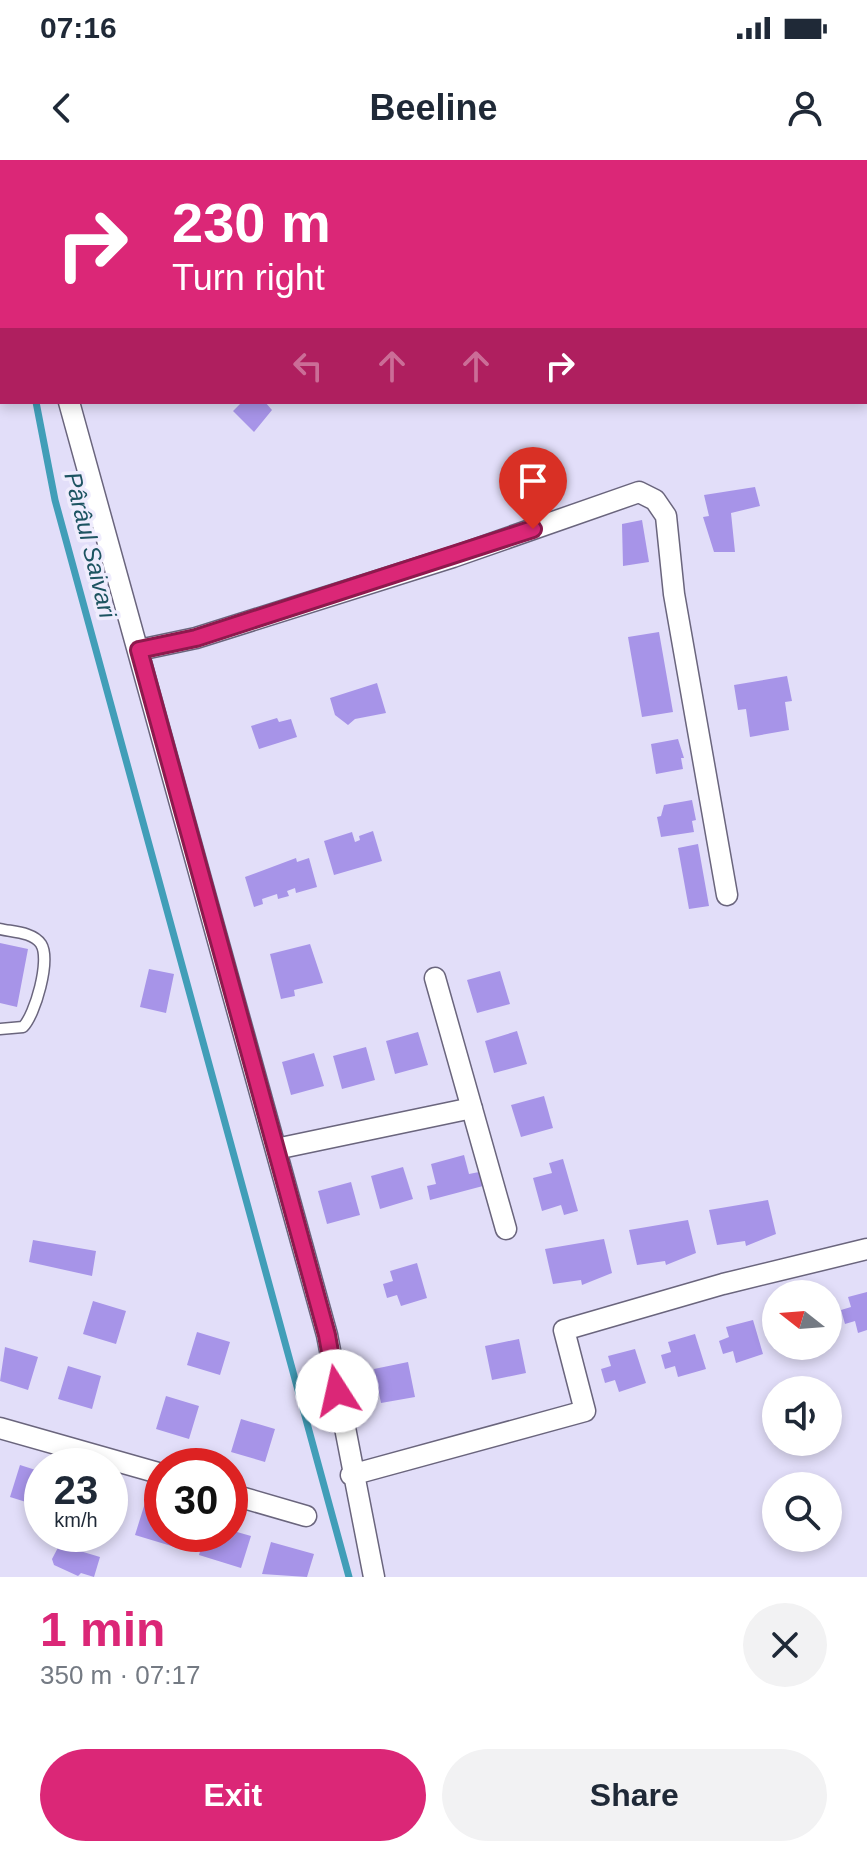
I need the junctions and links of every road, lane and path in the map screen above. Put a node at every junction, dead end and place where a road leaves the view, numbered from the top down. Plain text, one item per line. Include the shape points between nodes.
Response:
1 (70, 404) edge
2 (139, 650) junction
3 (727, 895) dead end
4 (0, 929) edge
5 (435, 978) dead end
6 (0, 1029) edge
7 (472, 1108) junction
8 (276, 1149) junction
9 (506, 1229) dead end
10 (867, 1249) edge
11 (0, 1428) edge
12 (144, 1469) edge
13 (351, 1475) junction
14 (248, 1499) edge
15 (306, 1516) dead end
16 (374, 1577) edge

1 - 2 street
2 - 3 street via 302,605 639,492 655,500 666,516 674,594
2 - 8 street
4 - 6 lane via 31,936 42,945 45,959 33,1017 23,1027
5 - 7 street
7 - 8 street
7 - 9 street
8 - 13 street via 327,1335
10 - 13 street via 564,1330 585,1411
11 - 12 street
13 - 16 street
14 - 15 street

